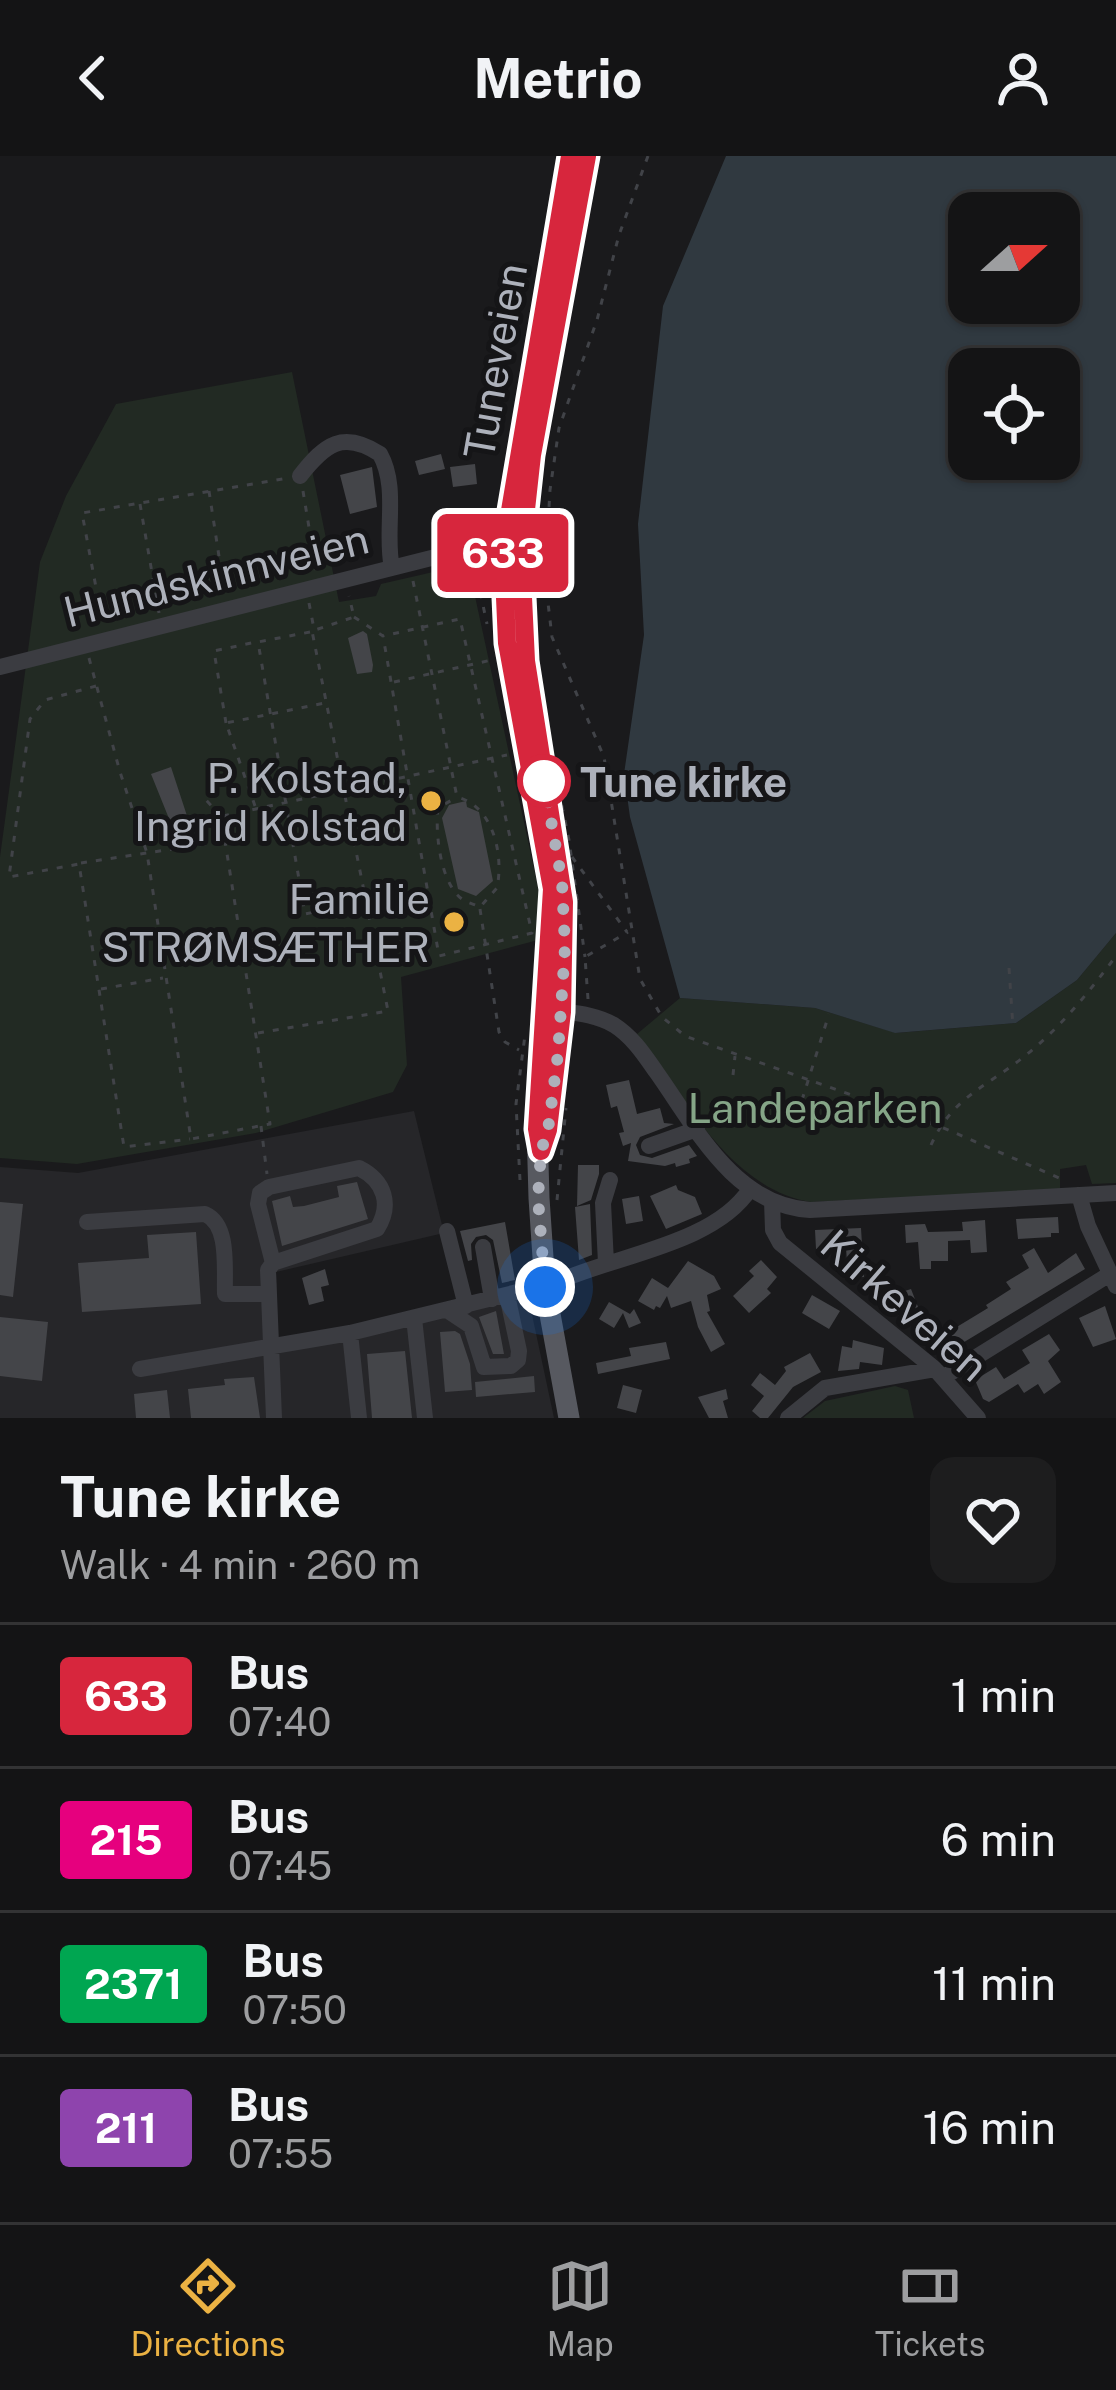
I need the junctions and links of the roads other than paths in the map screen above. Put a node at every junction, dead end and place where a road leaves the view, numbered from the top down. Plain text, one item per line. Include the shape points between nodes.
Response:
1 (570, 156) edge
2 (587, 156) edge
3 (300, 476) road end
4 (512, 553) junction
5 (401, 566) junction
6 (0, 667) edge
7 (554, 1011) junction
8 (697, 1129) junction
9 (649, 1146) dead end
10 (610, 1180) dead end
11 (750, 1190) junction
12 (1116, 1193) edge
13 (1079, 1195) junction
14 (772, 1202) junction
15 (87, 1222) dead end
16 (447, 1232) dead end
17 (483, 1246) dead end
18 (273, 1263) junction
19 (606, 1263) junction
20 (562, 1280) dead end
21 (1113, 1280) edge
22 (534, 1288) dead end
23 (268, 1294) junction
24 (500, 1297) junction
25 (456, 1308) junction
26 (413, 1318) junction
27 (350, 1333) junction
28 (270, 1347) junction
29 (140, 1369) dead end
30 (940, 1373) junction
31 (274, 1418) edge
32 (359, 1418) edge
33 (425, 1418) edge
34 (569, 1418) edge
35 (788, 1418) edge
36 (978, 1418) edge

1 - 4 main road, Tuneveien
2 - 4 main road, Tuneveien
3 - 5 street via 336,443 351,440 380,454 389,484 388,550
4 - 5 street, Hundskinnveien
4 - 7 main road, Tuneveien via 527,750 552,889
5 - 6 street, Hundskinnveien
7 - 8 street via 587,1014 628,1035
7 - 34 main road, Tuneveien via 537,1129 541,1249
8 - 9 street
8 - 11 street
10 - 19 street
11 - 14 street
11 - 19 street via 738,1208 699,1231
12 - 13 street
13 - 14 street via 809,1210
13 - 21 street
14 - 30 street, Kirkeveien via 773,1230 792,1255
15 - 23 street via 205,1214 221,1230 225,1294
16 - 25 street
17 - 24 street
18 - 18 street via 377,1229 386,1204 373,1175 359,1168 260,1193
18 - 23 street
19 - 20 street
21 - 30 street
22 - 24 street
23 - 28 street
24 - 25 street
24 - 25 street via 519,1352 512,1366 484,1366
25 - 26 street
26 - 27 street
26 - 33 street
27 - 28 street
27 - 32 street
28 - 29 street
28 - 31 street
30 - 35 street via 825,1388
30 - 36 street, Kirkeveien

